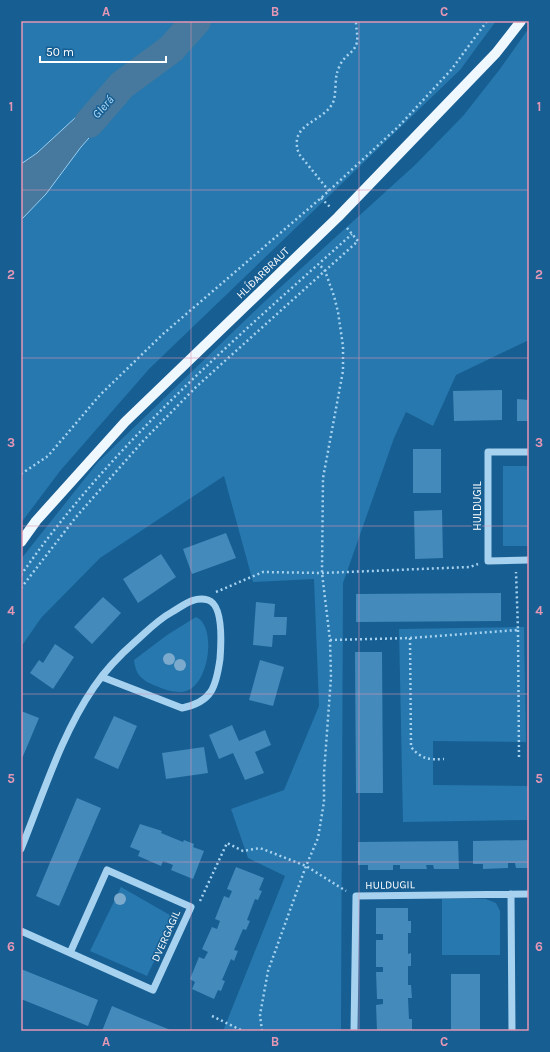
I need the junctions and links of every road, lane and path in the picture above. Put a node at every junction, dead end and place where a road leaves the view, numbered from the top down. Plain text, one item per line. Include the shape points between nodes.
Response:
1 (356, 21) edge
2 (487, 21) edge
3 (521, 21) edge
4 (329, 191) junction
5 (321, 198) junction
6 (330, 208) dead end
7 (347, 228) dead end
8 (352, 234) junction
9 (319, 264) junction
10 (325, 271) junction
11 (529, 452) edge
12 (21, 474) edge
13 (21, 542) edge
14 (529, 560) edge
15 (488, 561) junction
16 (516, 571) dead end
17 (322, 573) junction
18 (21, 575) edge
19 (21, 588) edge
20 (201, 598) junction
21 (518, 630) junction
22 (410, 638) junction
23 (330, 640) junction
24 (102, 677) junction
25 (444, 759) dead end
26 (519, 759) dead end
27 (21, 849) edge
28 (306, 866) junction
29 (511, 894) junction
30 (529, 894) edge
31 (356, 896) junction
32 (190, 907) junction
33 (21, 931) edge
34 (70, 953) junction
35 (212, 1016) dead end
36 (243, 1031) edge
37 (262, 1031) edge
38 (354, 1031) edge
39 (512, 1031) edge

1 - 4 path via 357,41 353,51 343,59 337,73 334,100 328,111 309,122 297,139 296,148 299,154
2 - 4 path via 451,70 399,126
3 - 13 main road, HLÍÐARBRAUT via 496,53 338,218 125,422 36,520
4 - 5 path
5 - 6 path
5 - 12 path via 163,334 100,395 48,456
7 - 8 path
8 - 9 path
8 - 10 path via 358,241
9 - 10 path
9 - 18 path via 143,427 79,500
10 - 17 path via 338,312 343,364 323,478
10 - 19 path via 196,387 143,441 76,517
11 - 15 street, HULDUGIL via 488,452
14 - 15 street
15 - 17 path via 470,567
16 - 21 path
17 - 20 path via 263,572
17 - 23 path
20 - 24 street via 190,601 160,619 117,659
20 - 24 street via 211,601 216,608 220,621 221,646 217,679 213,690 204,700 182,708
21 - 22 path
21 - 26 path
22 - 23 path
22 - 25 path via 411,747 424,758
23 - 28 path via 332,677 324,802 318,838
24 - 27 street via 64,743
28 - 31 path
28 - 32 path via 260,848 243,851 227,843 199,903
28 - 37 path via 268,971 260,1016
29 - 30 street, HULDUGIL
29 - 31 street, HULDUGIL
29 - 39 street
31 - 38 street, HULDUGIL
32 - 34 street, DVERGAGIL via 107,870
32 - 34 street, DVERGAGIL via 153,990
33 - 34 street, DVERGAGIL
35 - 36 path

